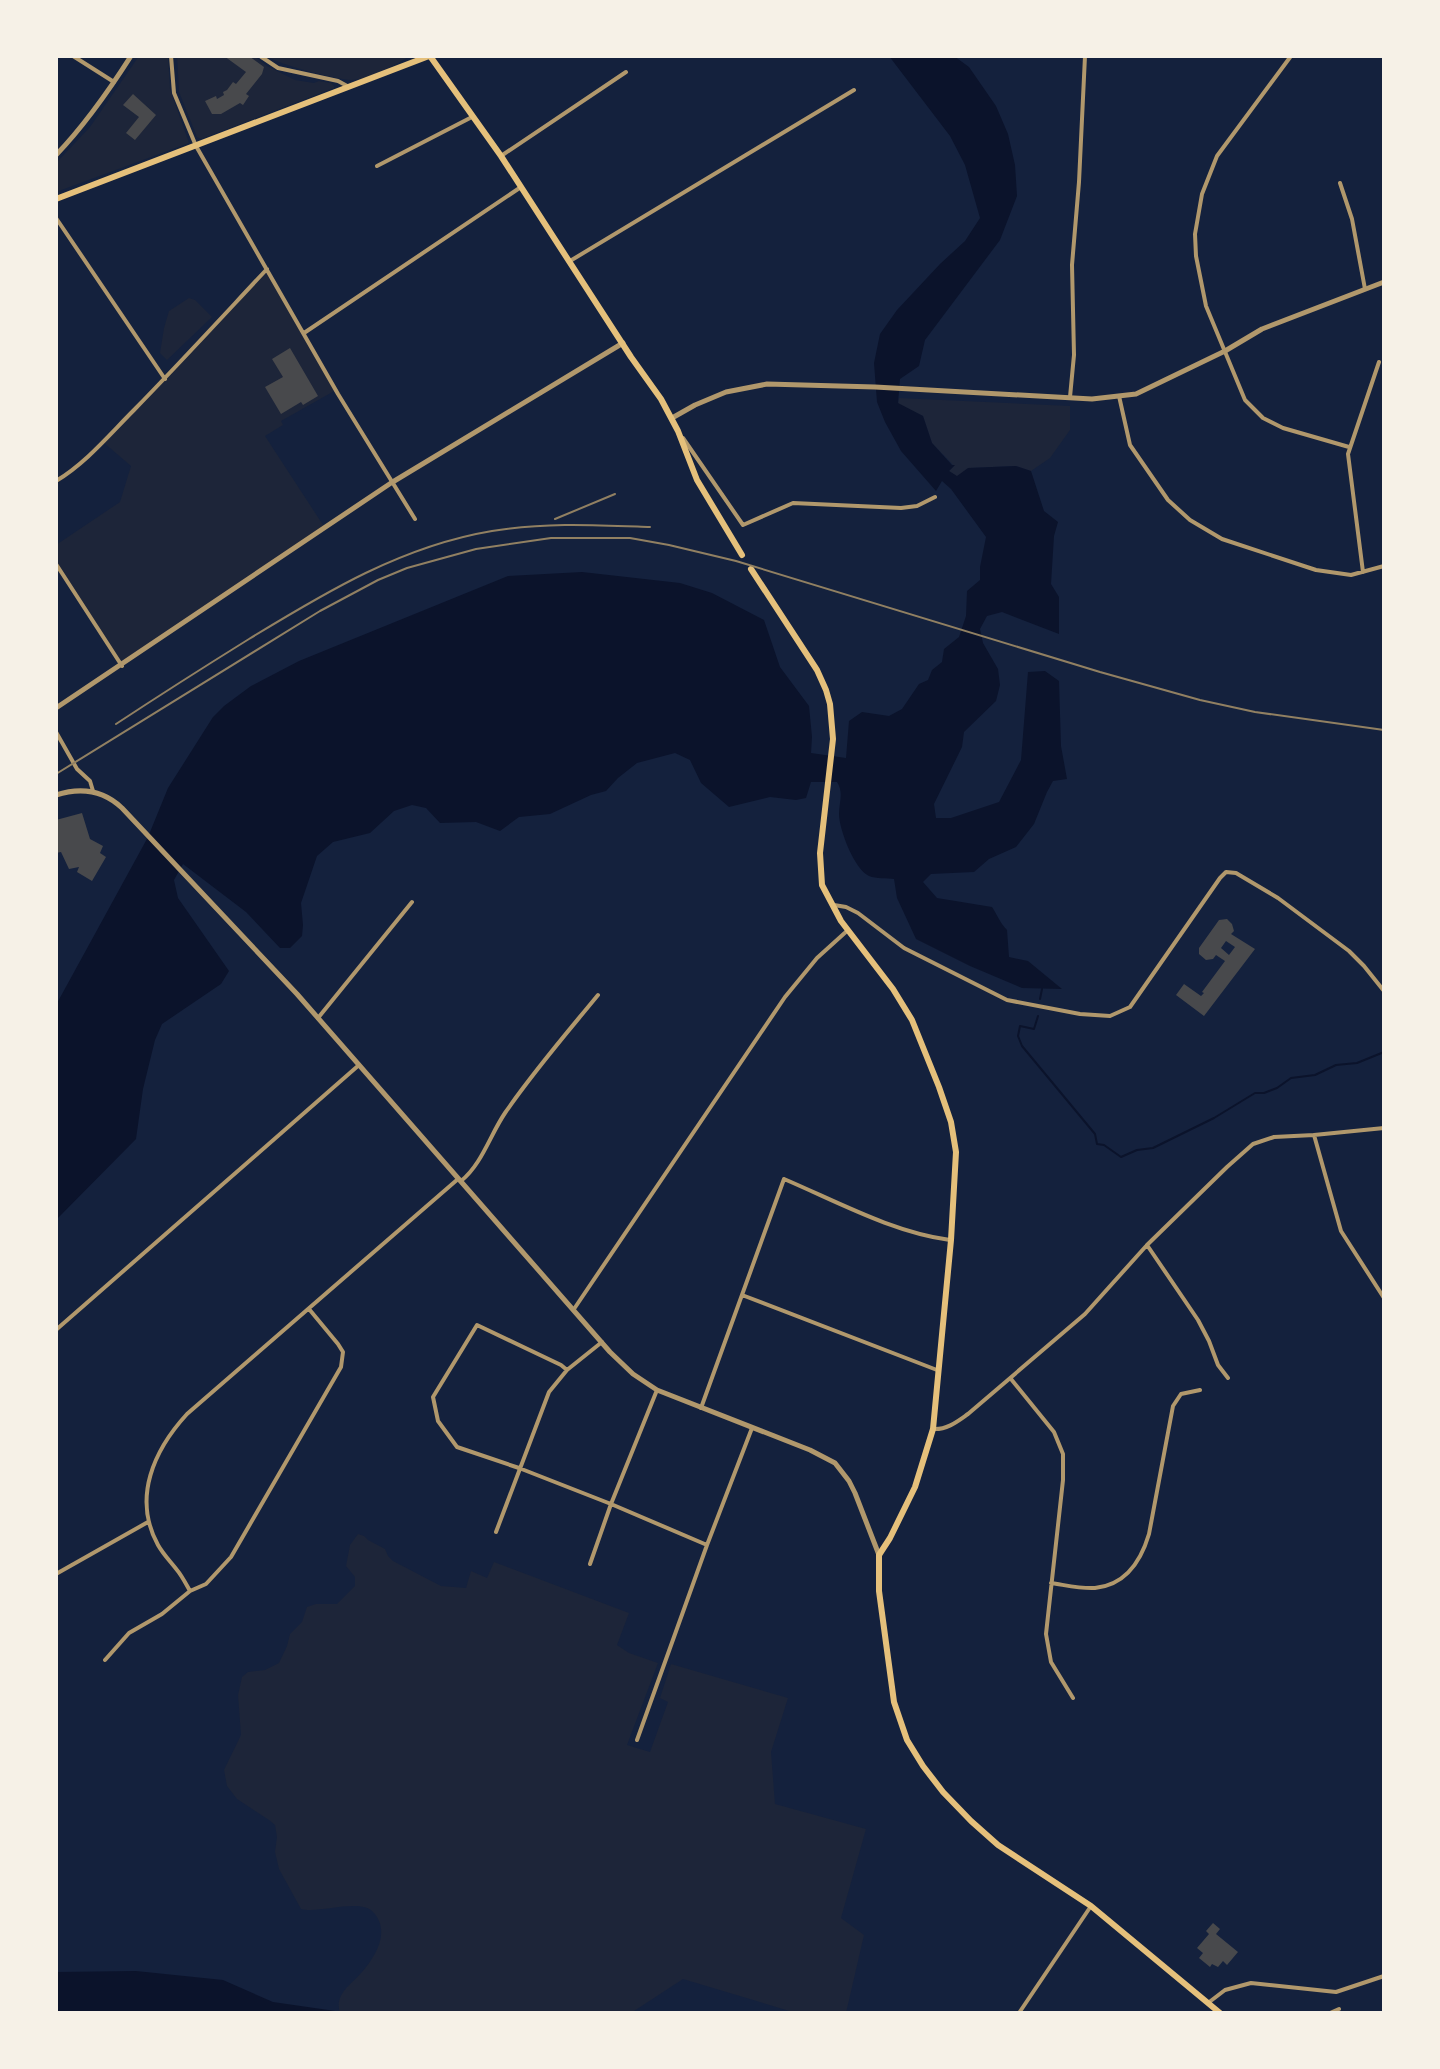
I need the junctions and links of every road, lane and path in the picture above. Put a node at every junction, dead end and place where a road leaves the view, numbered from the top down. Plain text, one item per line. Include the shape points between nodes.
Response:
1 (73, 56) edge
2 (131, 56) edge
3 (171, 56) edge
4 (260, 56) edge
5 (429, 56) edge
6 (1085, 56) edge
7 (1291, 56) edge
8 (626, 72) dead end
9 (114, 82) junction
10 (349, 87) junction
11 (854, 90) dead end
12 (474, 116) junction
13 (196, 146) junction
14 (56, 155) edge
15 (501, 156) junction
16 (377, 166) dead end
17 (1340, 183) dead end
18 (521, 187) junction
19 (56, 199) edge
20 (56, 218) edge
21 (570, 261) junction
22 (267, 269) junction
23 (1384, 282) edge
24 (1365, 289) junction
25 (304, 333) junction
26 (623, 343) junction
27 (1225, 351) junction
28 (1379, 362) dead end
29 (165, 379) junction
30 (1119, 396) junction
31 (1070, 397) junction
32 (672, 418) junction
33 (679, 433) junction
34 (1349, 447) junction
35 (56, 481) edge
36 (391, 483) junction
37 (935, 497) dead end
38 (415, 519) dead end
39 (742, 555) dead end
40 (56, 564) edge
41 (1384, 566) edge
42 (751, 569) dead end
43 (1363, 572) junction
44 (122, 666) junction
45 (56, 708) edge
46 (56, 732) edge
47 (93, 791) junction
48 (56, 795) edge
49 (412, 902) dead end
50 (831, 905) junction
51 (848, 930) junction
52 (1384, 991) edge
53 (598, 995) dead end
54 (318, 1018) junction
55 (359, 1065) junction
56 (1384, 1128) edge
57 (1314, 1135) junction
58 (460, 1180) junction
59 (951, 1240) junction
60 (1147, 1245) junction
61 (742, 1295) junction
62 (1384, 1298) edge
63 (309, 1309) junction
64 (574, 1309) junction
65 (57, 1329) edge
66 (602, 1342) junction
67 (567, 1370) junction
68 (940, 1371) junction
69 (1228, 1378) dead end
70 (1011, 1379) junction
71 (657, 1390) junction
72 (1200, 1390) dead end
73 (701, 1408) junction
74 (752, 1428) junction
75 (933, 1429) junction
76 (519, 1468) junction
77 (611, 1504) junction
78 (148, 1522) junction
79 (496, 1532) dead end
80 (707, 1545) junction
81 (879, 1555) junction
82 (590, 1564) dead end
83 (56, 1574) edge
84 (1051, 1583) junction
85 (190, 1591) junction
86 (105, 1660) dead end
87 (1073, 1698) dead end
88 (637, 1740) dead end
89 (1091, 1906) junction
90 (1384, 1976) edge
91 (1208, 2003) junction
92 (1339, 2009) dead end
93 (1019, 2013) edge
94 (1220, 2013) edge
95 (1330, 2013) edge

1 - 9 street
2 - 9 street
3 - 13 street via 174,93
4 - 10 street via 278,68
5 - 10 main road
5 - 12 main road
6 - 31 street
7 - 27 street via 1217,156 1202,194 1196,256 1206,306
8 - 15 street
9 - 14 street
10 - 13 main road
11 - 21 street
12 - 15 main road
12 - 16 street
13 - 19 main road
13 - 22 street
15 - 18 main road
17 - 24 street
18 - 21 main road
18 - 25 street
20 - 29 street
21 - 26 main road
22 - 25 street
22 - 29 street
23 - 24 street
24 - 27 street via 1262,329
25 - 36 street
26 - 32 main road
26 - 36 street
27 - 30 street via 1136,394
27 - 34 street via 1245,400 1263,418
28 - 34 street
29 - 35 street via 87,458
30 - 31 street
30 - 43 street via 1130,445 1168,500 1190,520 1222,539 1316,570
31 - 32 street via 767,384 726,392
32 - 33 main road
33 - 37 street via 743,525 793,503 901,508
33 - 39 main road via 697,480
34 - 43 street
36 - 38 street
36 - 44 street
40 - 44 street
41 - 43 street
42 - 50 main road via 822,680 830,704 833,729 819,863
44 - 45 street
46 - 47 street
47 - 48 street
47 - 54 street via 114,800
49 - 54 street
50 - 51 main road
50 - 52 street via 858,913 904,948 1007,1000 1110,1016 1130,1007 1220,878 1236,873 1349,951
51 - 59 main road via 905,1007 951,1122 956,1152
51 - 64 street via 785,997
53 - 58 street via 522,1089 471,1171
54 - 55 street
55 - 58 street
55 - 65 street
56 - 57 street
57 - 60 street via 1253,1144
57 - 62 street via 1341,1231
58 - 63 street
58 - 64 street
59 - 61 street via 878,1220 784,1179
59 - 68 main road
60 - 69 street via 1198,1320
60 - 70 street via 1085,1314
61 - 68 street
61 - 73 street
63 - 78 street via 175,1428 151,1472
63 - 85 street via 343,1352 341,1367 231,1557 206,1584
64 - 66 street
66 - 67 street
66 - 71 street
67 - 76 street via 549,1392
67 - 76 street via 477,1325 433,1397 438,1421 457,1447
68 - 75 main road
70 - 75 street via 957,1421
70 - 84 street via 1054,1432 1063,1454
71 - 73 street
71 - 77 street
72 - 84 street via 1181,1394 1172,1409 1149,1534 1136,1566 1099,1587
73 - 74 street
74 - 80 street
74 - 81 street via 835,1463 855,1493
75 - 81 main road via 915,1487
76 - 77 street
76 - 79 street
77 - 80 street
77 - 82 street
78 - 83 street
78 - 85 street
80 - 88 street
81 - 89 main road via 894,1702 907,1740 971,1821
84 - 87 street via 1047,1646
85 - 86 street via 129,1633
89 - 91 main road
89 - 93 street
90 - 91 street via 1336,1992 1251,1983 1225,1990
91 - 94 main road
92 - 95 street

